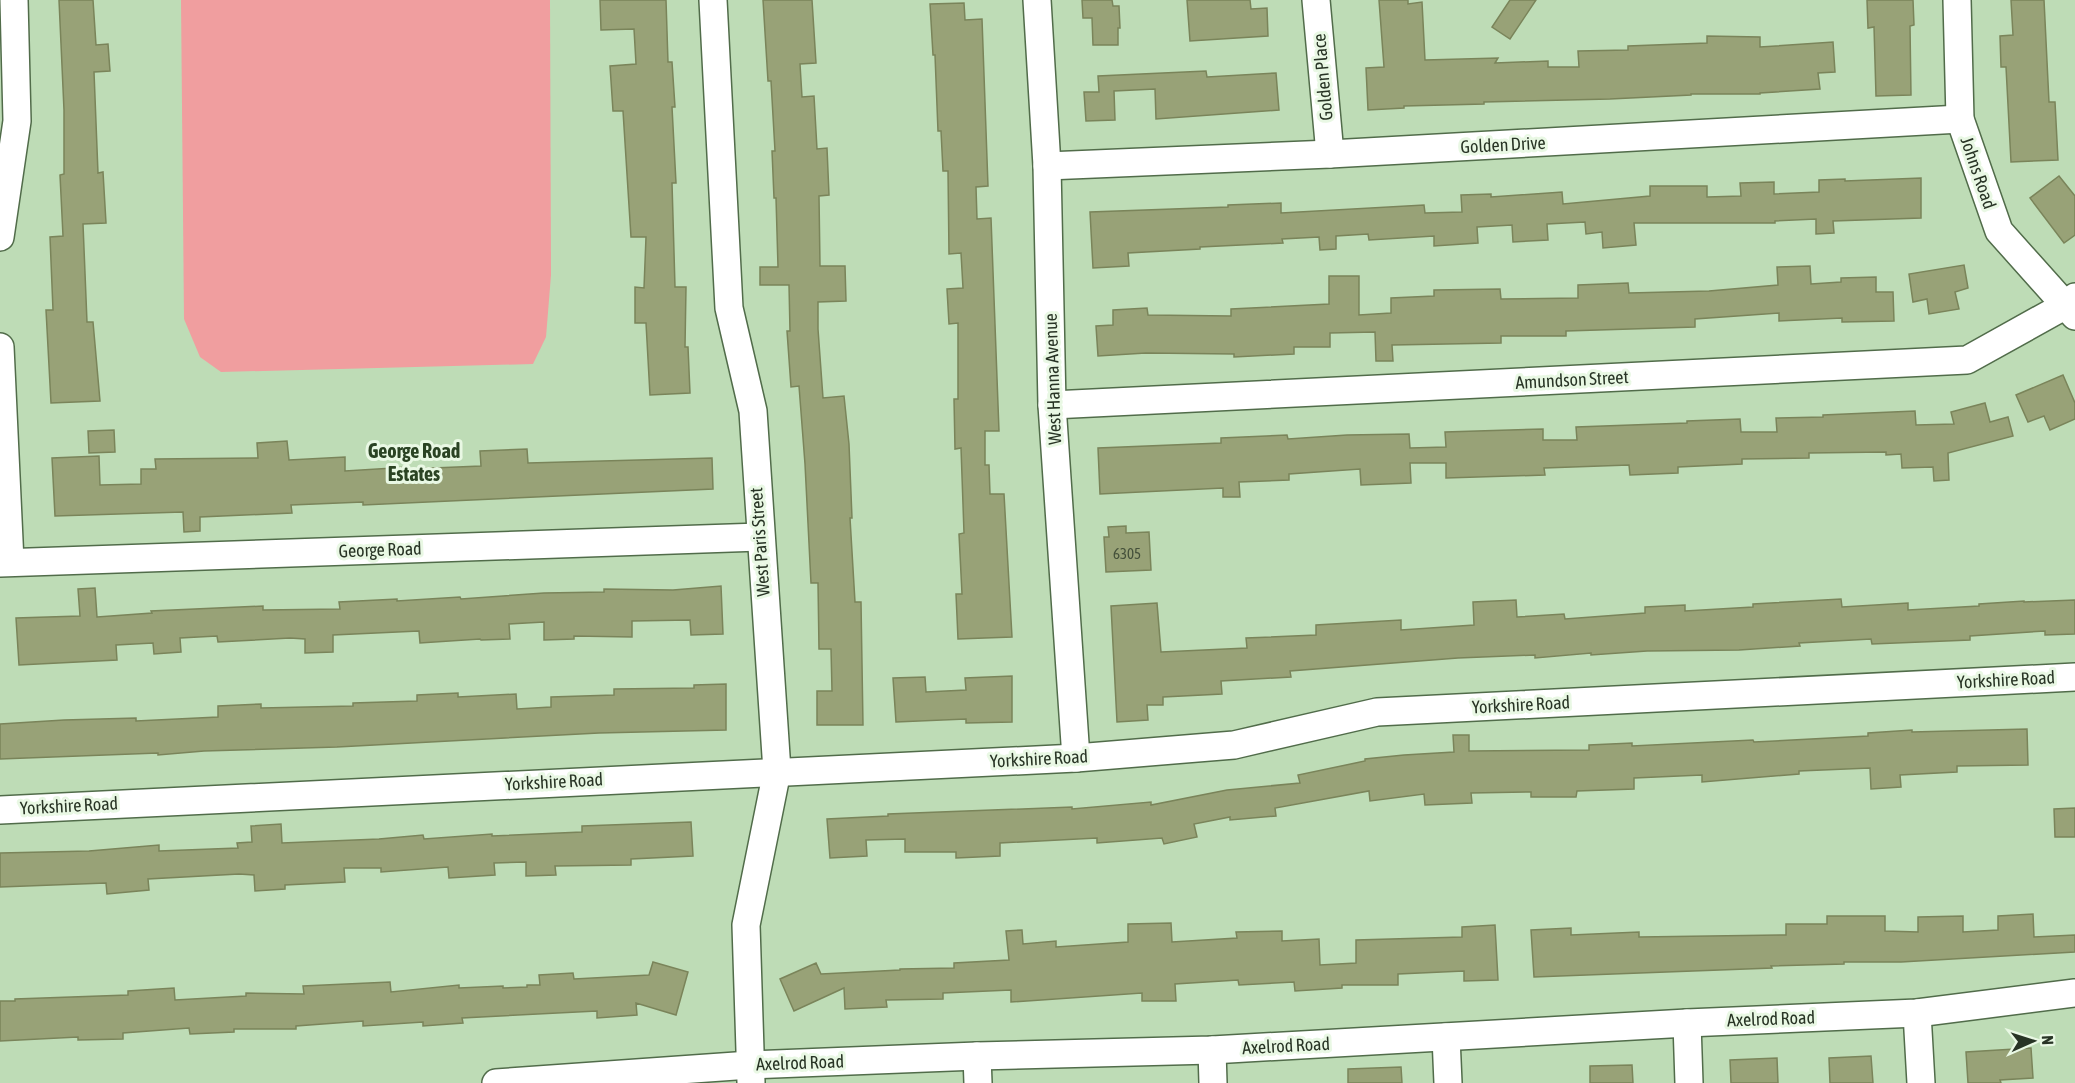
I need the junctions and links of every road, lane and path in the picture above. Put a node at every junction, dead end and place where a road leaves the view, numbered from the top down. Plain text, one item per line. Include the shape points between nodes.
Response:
1 (14, 0) edge
2 (713, 0) edge
3 (1037, 0) edge
4 (1316, 0) edge
5 (1957, 0) edge
6 (1960, 119) junction
7 (1330, 154) junction
8 (1047, 166) junction
9 (0, 237) edge
10 (2072, 306) edge
11 (0, 347) edge
12 (1052, 405) junction
13 (760, 537) junction
14 (5, 562) edge
15 (2075, 677) edge
16 (1076, 758) junction
17 (777, 771) junction
18 (0, 810) edge
19 (2075, 993) edge
20 (1917, 1013) junction
21 (1687, 1023) junction
22 (1446, 1037) junction
23 (1212, 1050) junction
24 (977, 1056) junction
25 (750, 1074) edge
26 (496, 1083) edge
27 (509, 1083) edge
28 (978, 1083) edge
29 (1213, 1083) edge
30 (1448, 1083) edge
31 (1689, 1083) edge
32 (1921, 1083) edge

1 - 9 street via 17,121
2 - 13 street, West Paris Street via 729,308 753,411
3 - 8 street, West Hanna Avenue
4 - 7 street, Golden Place
5 - 6 street, Johns Road
6 - 7 street, Golden Drive
6 - 10 street, Johns Road via 1999,231
7 - 8 street, Golden Drive
8 - 12 street, West Hanna Avenue
10 - 12 street, Amundson Street via 1967,360
11 - 14 street
12 - 16 street, West Hanna Avenue
13 - 14 street, George Road
13 - 17 street, West Paris Street
15 - 16 street, Yorkshire Road via 1377,712 1234,745
16 - 17 street, Yorkshire Road
17 - 18 street, Yorkshire Road
17 - 25 street, West Paris Street via 746,925
19 - 20 street, Axelrod Road
20 - 21 street, Axelrod Road
20 - 32 street
21 - 22 street, Axelrod Road
21 - 31 street
22 - 23 street, Axelrod Road
22 - 30 street
23 - 24 street, Axelrod Road
23 - 29 street
24 - 25 street, Axelrod Road
24 - 28 street
25 - 27 street, Axelrod Road
26 - 27 street, Axelrod Road

